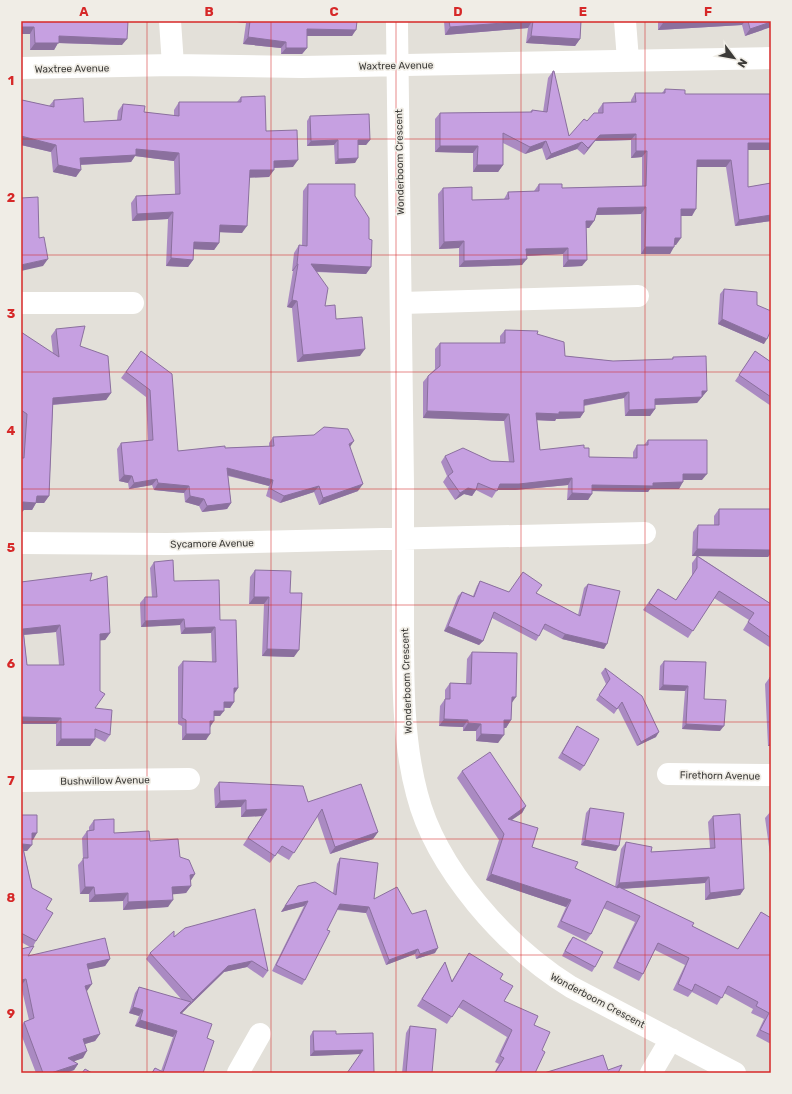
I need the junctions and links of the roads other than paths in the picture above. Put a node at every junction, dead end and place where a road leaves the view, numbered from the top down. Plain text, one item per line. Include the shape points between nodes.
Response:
1 (170, 21) edge
2 (397, 21) edge
3 (625, 21) edge
4 (771, 58) edge
5 (628, 60) junction
6 (173, 65) junction
7 (398, 65) junction
8 (21, 68) edge
9 (638, 296) dead end
10 (21, 303) edge
11 (133, 303) dead end
12 (402, 303) junction
13 (645, 533) dead end
14 (403, 539) junction
15 (21, 542) edge
16 (668, 774) dead end
17 (771, 775) edge
18 (189, 780) dead end
19 (21, 782) edge
20 (260, 1034) dead end
21 (671, 1039) junction
22 (238, 1073) edge
23 (651, 1073) edge
24 (735, 1073) edge

1 - 6 street
2 - 7 street, Wonderboom Crescent
3 - 5 street
4 - 5 street, Waxtree Avenue
5 - 7 street, Waxtree Avenue
6 - 7 street, Waxtree Avenue
6 - 8 street, Waxtree Avenue
7 - 12 street, Wonderboom Crescent
9 - 12 street
10 - 11 street
12 - 14 street, Wonderboom Crescent
13 - 14 street
14 - 15 street, Sycamore Avenue via 167,544
14 - 21 street, Wonderboom Crescent via 406,728 417,795 433,835 456,879 518,948 547,973
16 - 17 street, Firethorn Avenue
18 - 19 street, Bushwillow Avenue
20 - 22 street
21 - 23 street
21 - 24 street, Wonderboom Crescent

